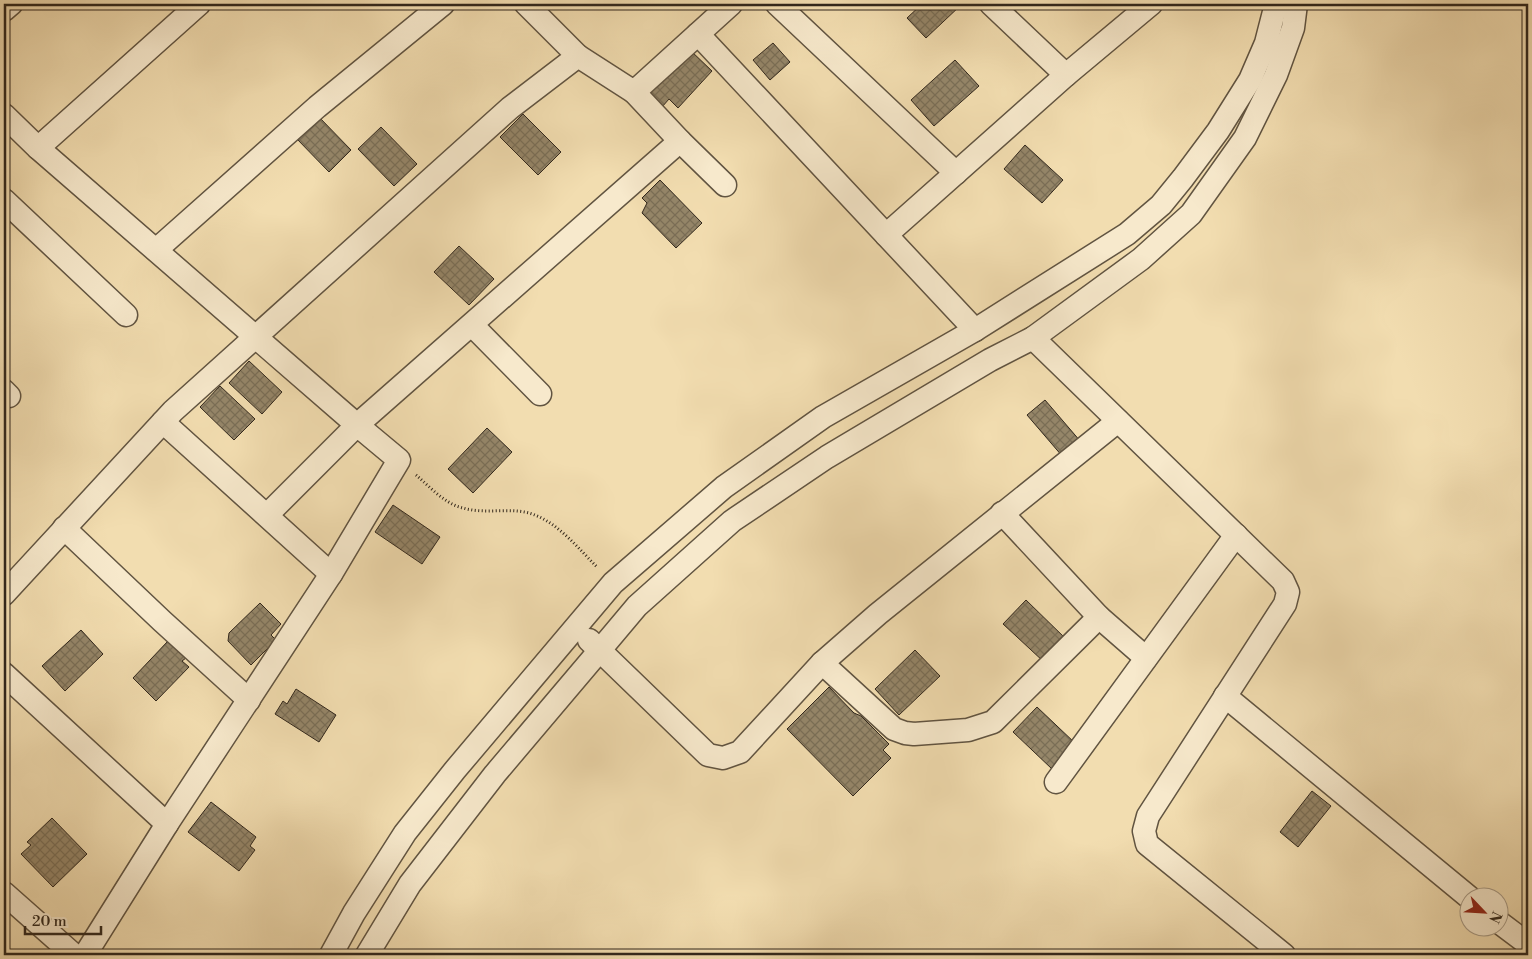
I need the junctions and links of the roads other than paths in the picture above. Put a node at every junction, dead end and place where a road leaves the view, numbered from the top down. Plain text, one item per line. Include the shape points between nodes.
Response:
1 (10, 4) edge
2 (199, 4) edge
3 (443, 4) edge
4 (526, 4) edge
5 (777, 4) edge
6 (991, 4) edge
7 (1151, 4) edge
8 (1276, 4) edge
9 (1296, 4) edge
10 (717, 8) edge
11 (4, 10) edge
12 (698, 34) junction
13 (578, 56) junction
14 (1066, 75) junction
15 (634, 92) junction
16 (9, 129) edge
17 (680, 140) junction
18 (38, 148) junction
19 (956, 173) junction
20 (725, 185) dead end
21 (4, 200) edge
22 (886, 235) junction
23 (156, 250) junction
24 (126, 315) dead end
25 (472, 325) junction
26 (975, 330) junction
27 (257, 337) junction
28 (1033, 338) junction
29 (540, 394) dead end
30 (1118, 421) junction
31 (163, 422) junction
32 (357, 425) junction
33 (1002, 513) junction
34 (267, 516) junction
35 (64, 528) junction
36 (1236, 535) junction
37 (331, 574) junction
38 (4, 594) edge
39 (1099, 617) junction
40 (576, 627) junction
41 (600, 650) junction
42 (1146, 658) junction
43 (822, 663) junction
44 (4, 674) edge
45 (1225, 696) junction
46 (248, 700) junction
47 (1056, 782) dead end
48 (167, 824) junction
49 (1460, 890) edge
50 (4, 893) edge
51 (1510, 930) edge
52 (1528, 944) edge
53 (74, 955) edge
54 (85, 955) edge
55 (331, 955) edge
56 (367, 955) edge
57 (1284, 955) edge

1 - 11 street
2 - 18 street
3 - 23 street via 317,107
4 - 13 street
5 - 19 street
6 - 14 street
7 - 14 street
8 - 26 street via 1266,43 1250,80 1218,131 1161,205 1127,234
9 - 28 street via 1293,28 1276,74 1246,138 1190,214 1141,259
10 - 12 street
12 - 15 street
12 - 22 street
13 - 15 street
13 - 27 street via 510,108
14 - 19 street
15 - 17 street
16 - 18 street
17 - 20 street
17 - 25 street
18 - 23 street
19 - 22 street
21 - 24 street
22 - 26 street
23 - 27 street
25 - 29 street
25 - 32 street
26 - 40 street via 823,417 724,487 613,583
27 - 31 street
27 - 32 street
28 - 30 street
28 - 41 street via 827,457 732,521 637,606
30 - 33 street
30 - 36 street
31 - 34 street
31 - 35 street
32 - 34 street
32 - 37 street via 399,460
33 - 39 street
33 - 43 street
34 - 37 street
35 - 38 street
35 - 46 street
36 - 42 street
36 - 45 street via 1283,581 1288,592 1285,604
37 - 46 street
39 - 42 street
39 - 43 street via 993,722 968,730 914,734 894,729
40 - 41 street
40 - 55 street via 405,833
41 - 43 street via 708,755 723,758 740,752
41 - 56 street via 416,876
42 - 47 street
44 - 48 street
45 - 49 street
45 - 57 street via 1148,816 1144,831 1147,844
46 - 48 street
48 - 54 street
50 - 53 street
51 - 52 street

